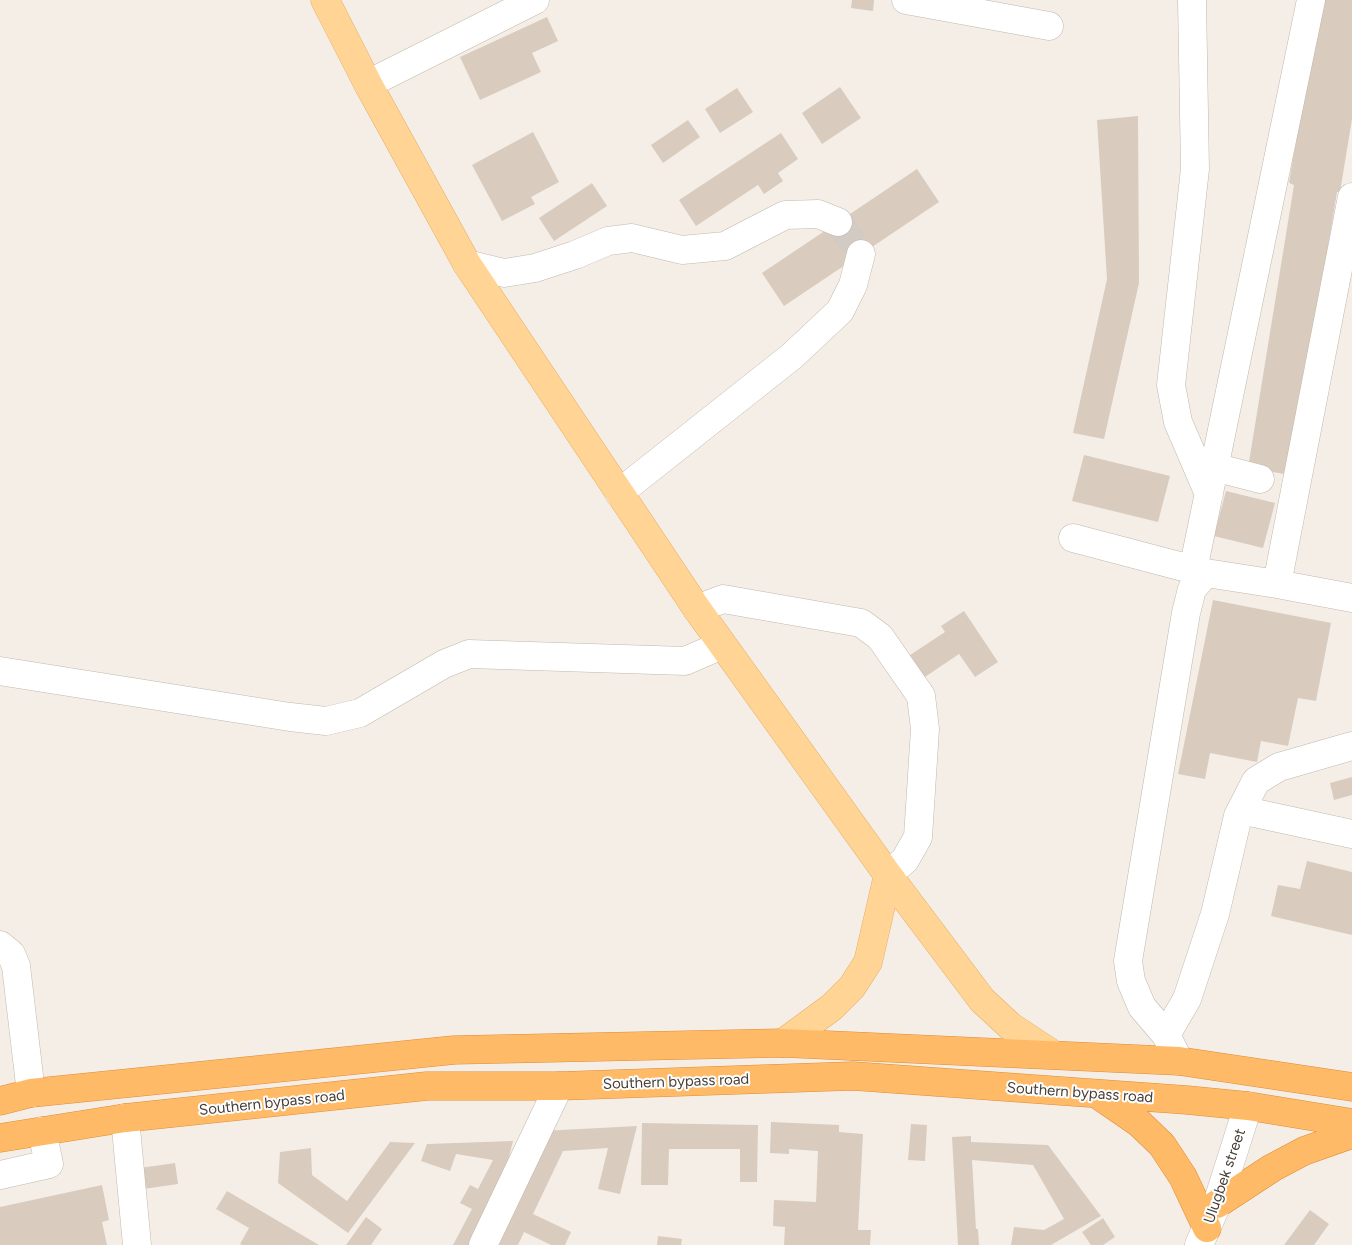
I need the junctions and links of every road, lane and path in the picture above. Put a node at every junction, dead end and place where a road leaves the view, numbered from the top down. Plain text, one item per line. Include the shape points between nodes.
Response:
1 (325, 0) edge
2 (534, 0) edge
3 (906, 0) edge
4 (1192, 0) edge
5 (1311, 0) edge
6 (1049, 26) dead end
7 (368, 84) junction
8 (1352, 198) edge
9 (838, 222) tunnel mouth
10 (860, 254) dead end
11 (467, 264) junction
12 (1214, 467) junction
13 (1260, 478) dead end
14 (619, 493) junction
15 (1208, 494) junction
16 (1073, 538) dead end
17 (1200, 572) junction
18 (1277, 584) junction
19 (1352, 598) edge
20 (697, 609) junction
21 (722, 645) junction
22 (0, 671) edge
23 (1352, 746) edge
24 (1241, 810) junction
25 (1352, 834) edge
26 (888, 875) junction
27 (0, 945) edge
28 (1166, 1035) junction
29 (783, 1043) junction
30 (1054, 1055) junction
31 (1179, 1062) junction
32 (559, 1086) junction
33 (1352, 1087) edge
34 (31, 1093) junction
35 (1096, 1094) junction
36 (0, 1101) edge
37 (1248, 1106) junction
38 (125, 1118) junction
39 (1352, 1123) edge
40 (42, 1131) junction
41 (1352, 1134) edge
42 (0, 1138) edge
43 (0, 1175) edge
44 (1208, 1226) edge
45 (136, 1245) edge
46 (483, 1245) edge

1 - 7 main road
2 - 7 street
3 - 6 street
4 - 15 street via 1195,169 1171,385 1178,422
5 - 12 street
7 - 11 main road
8 - 18 street
9 - 11 street via 818,214 785,215 724,246 682,250 632,238 608,241 535,268 504,273
10 - 14 street via 853,285 840,311 792,356
11 - 14 main road
12 - 13 street
12 - 15 street
14 - 20 main road
15 - 17 street
16 - 17 street
17 - 18 street
17 - 28 street via 1186,613 1128,961 1131,982 1142,1007
18 - 19 street
20 - 21 main road
20 - 26 street via 723,599 861,624 880,637 921,696 925,729 918,837 905,860
21 - 22 street via 684,661 469,654 444,664 360,713 326,721
21 - 26 main road
23 - 24 street via 1279,767 1256,781
24 - 25 street
24 - 28 street via 1215,914 1187,999
26 - 29 main road via 868,962 852,987 832,1007
26 - 30 main road via 982,1000 1010,1026
27 - 34 street via 11,954 16,966
28 - 31 street
29 - 30 highway
29 - 34 highway via 454,1050
30 - 31 highway
31 - 33 highway
32 - 35 highway, Southern bypass road via 854,1076
32 - 38 highway, Southern bypass road via 427,1086
32 - 46 street
34 - 36 highway
35 - 37 highway, Southern bypass road
35 - 44 highway via 1139,1123 1162,1145
37 - 39 highway, Southern bypass road
37 - 44 street, Ulugbek street
38 - 40 highway, Southern bypass road
38 - 45 street
40 - 42 highway, Southern bypass road
40 - 43 street via 49,1164
41 - 44 highway via 1304,1151 1272,1168

